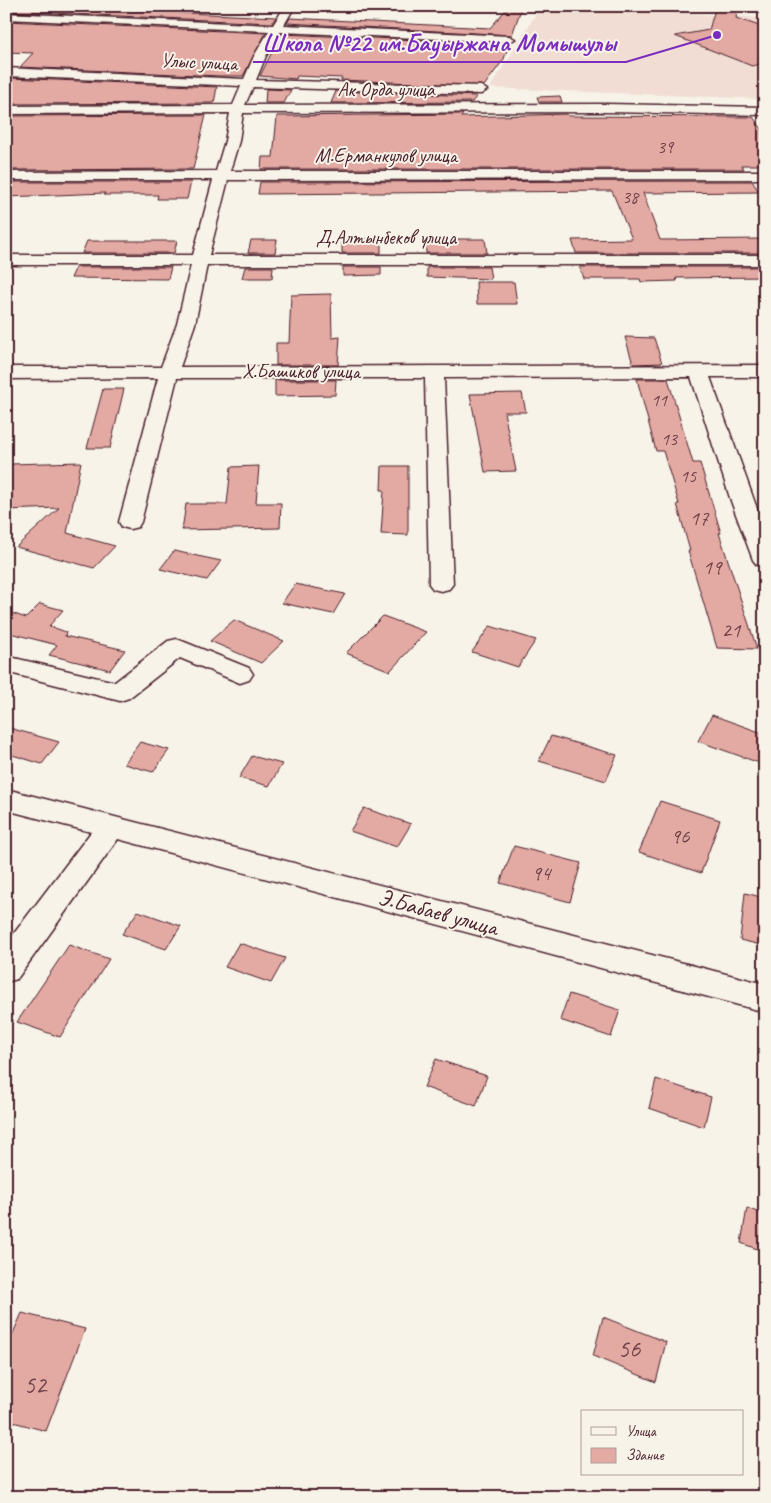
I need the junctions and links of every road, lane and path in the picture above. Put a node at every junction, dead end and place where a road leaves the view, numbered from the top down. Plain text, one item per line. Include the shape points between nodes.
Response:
1 (290, 6) edge
2 (6, 16) edge
3 (276, 29) junction
4 (509, 39) dead end
5 (6, 72) edge
6 (249, 83) junction
7 (481, 90) dead end
8 (6, 110) edge
9 (237, 110) junction
10 (765, 111) edge
11 (223, 175) junction
12 (765, 175) edge
13 (6, 176) edge
14 (6, 260) edge
15 (201, 260) junction
16 (765, 260) edge
17 (434, 370) junction
18 (169, 371) junction
19 (765, 371) edge
20 (6, 372) edge
21 (699, 372) junction
22 (130, 522) dead end
23 (765, 560) edge
24 (441, 584) dead end
25 (6, 664) edge
26 (240, 674) dead end
27 (6, 799) edge
28 (111, 827) junction
29 (6, 969) edge
30 (765, 998) edge

1 - 3 street
2 - 3 street
3 - 4 street
3 - 6 street
5 - 6 street, Улыс улица
6 - 7 street, Улыс улица
6 - 9 street
8 - 9 street, Ак Орда улица
9 - 10 street, Ак Орда улица via 606,108
9 - 11 street
11 - 12 street, М.Ерманкулов улица
11 - 13 street, М.Ерманкулов улица
11 - 15 street via 210,214
14 - 15 street, Д.Алтынбеков улица
15 - 16 street, Д.Алтынбеков улица
15 - 18 street via 186,324
17 - 18 street, Х.Башиков улица
17 - 21 street, Х.Башиков улица
17 - 24 street
18 - 20 street, Х.Башиков улица
18 - 22 street
19 - 21 street, Х.Башиков улица
21 - 23 street
25 - 26 street via 120,692 177,647
27 - 28 street, Э.Бабаев улица
28 - 29 street
28 - 30 street, Э.Бабаев улица

